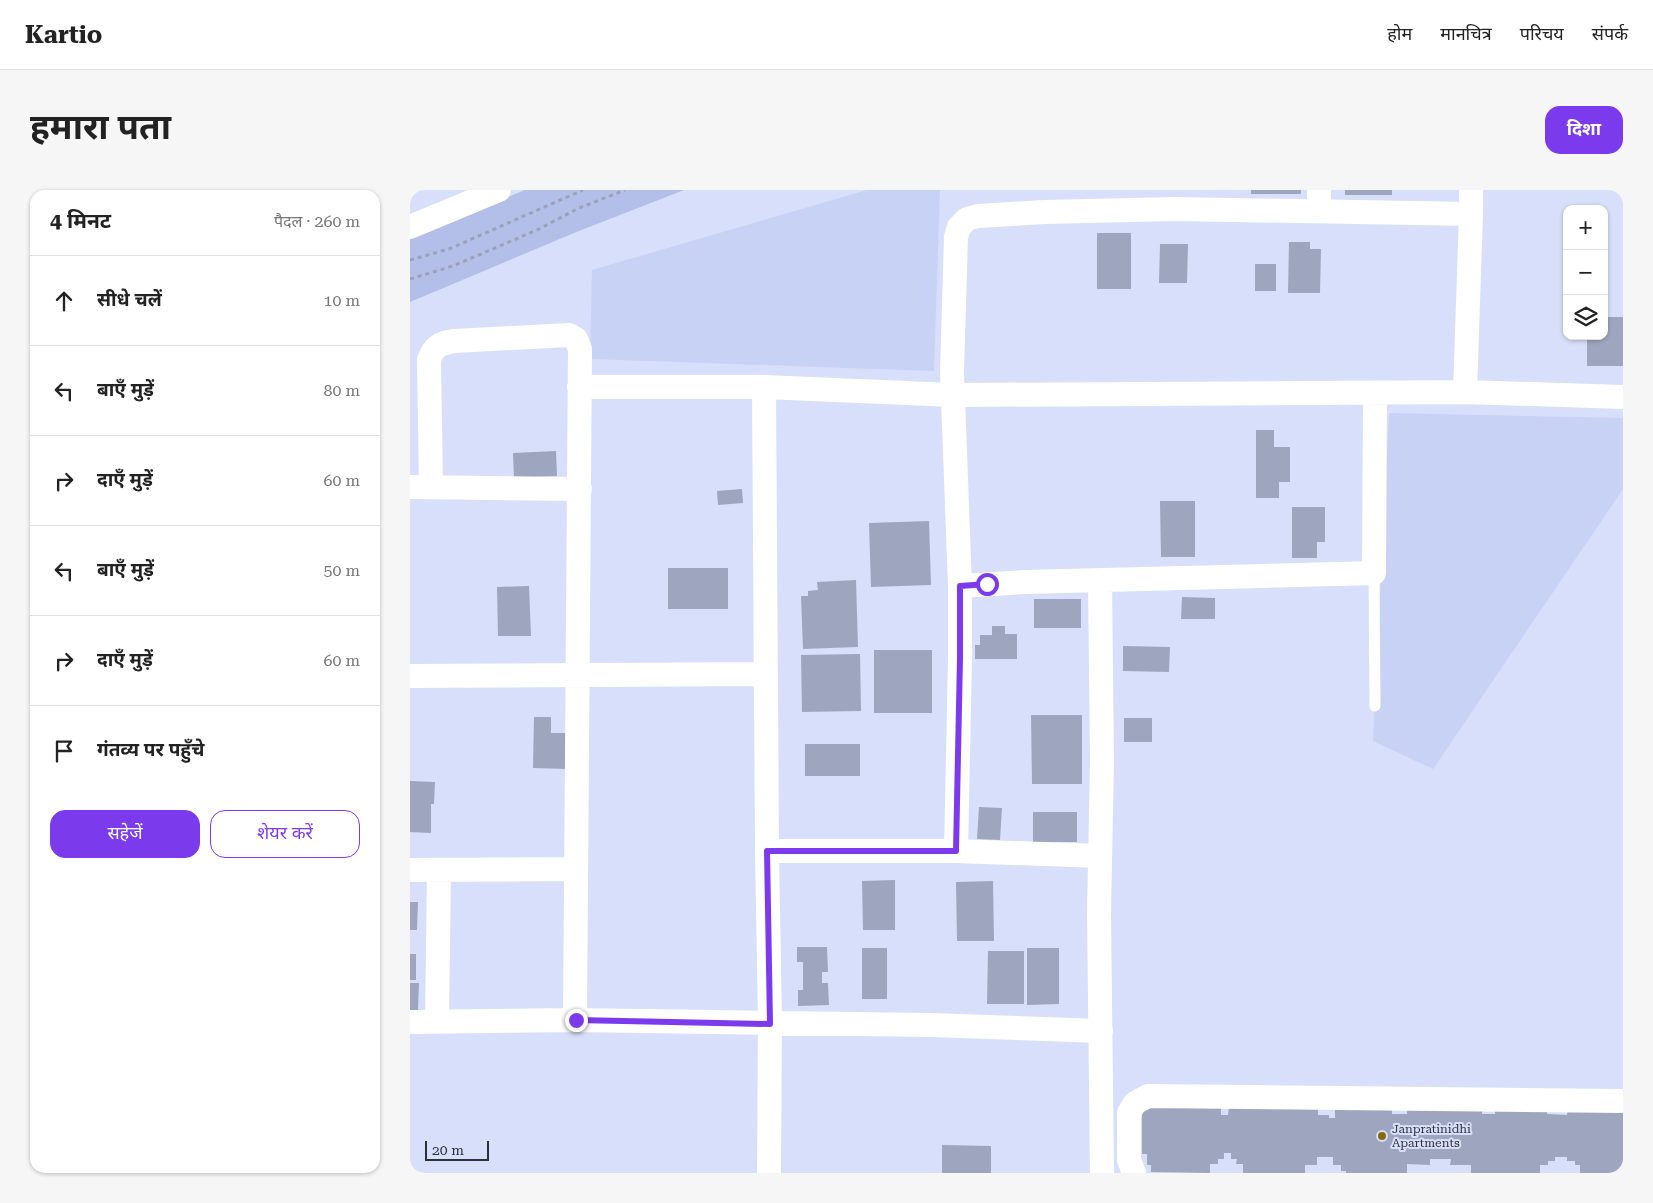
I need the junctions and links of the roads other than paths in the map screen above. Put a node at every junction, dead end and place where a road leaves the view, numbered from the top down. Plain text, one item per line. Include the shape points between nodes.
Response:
1 (499, 190) edge
2 (1471, 190) edge
3 (1175, 200) edge
4 (1319, 200) edge
5 (1472, 214) junction
6 (410, 226) edge
7 (579, 387) junction
8 (764, 387) junction
9 (1465, 392) junction
10 (1375, 393) junction
11 (953, 395) junction
12 (1623, 396) edge
13 (420, 487) edge
14 (580, 489) junction
15 (1374, 573) junction
16 (1100, 581) junction
17 (960, 586) junction
18 (766, 674) junction
19 (578, 675) junction
20 (410, 676) edge
21 (1375, 706) dead end
22 (767, 851) junction
23 (956, 851) junction
24 (1100, 856) junction
25 (576, 868) junction
26 (410, 870) edge
27 (438, 870) junction
28 (576, 1020) junction
29 (437, 1021) junction
30 (410, 1022) edge
31 (770, 1024) junction
32 (1101, 1031) junction
33 (1623, 1101) edge
34 (769, 1173) edge
35 (1102, 1173) edge
36 (1134, 1173) edge

1 - 6 street
2 - 5 street
3 - 4 street
3 - 11 street via 967,219 959,227 956,237
4 - 5 street
5 - 9 street
7 - 8 street
7 - 13 street via 580,348 576,339 568,335 454,341 436,346 429,360
7 - 14 street
8 - 11 street
8 - 18 street
9 - 10 street
9 - 12 street
10 - 11 street
10 - 15 street
11 - 17 street
13 - 14 street
14 - 19 street
15 - 16 street
15 - 21 lane
16 - 17 street
16 - 24 street
17 - 23 street
18 - 19 street
18 - 22 street
19 - 20 street
19 - 25 street
22 - 23 street
22 - 31 street
23 - 24 street
24 - 32 street
25 - 27 street
25 - 28 street
26 - 27 street
27 - 29 street
28 - 29 street
28 - 31 street
29 - 30 street
31 - 32 street
31 - 34 street
32 - 35 street
33 - 36 street via 1148,1096 1135,1103 1130,1113 1128,1160

